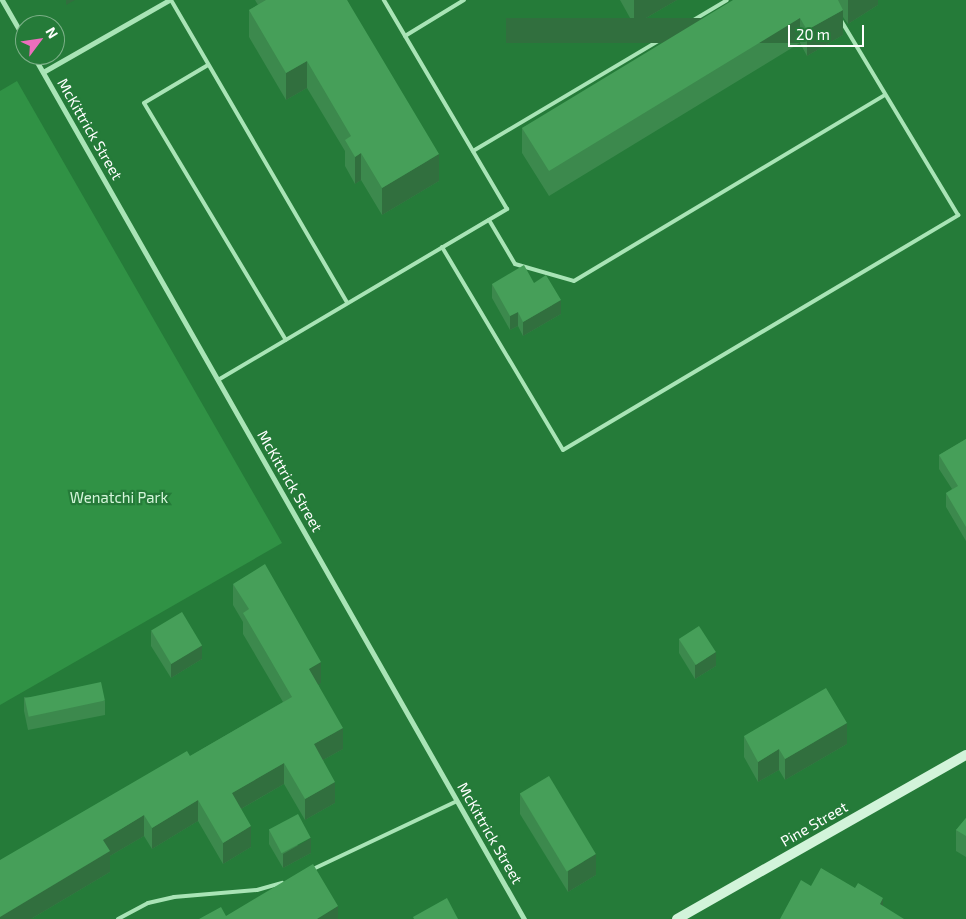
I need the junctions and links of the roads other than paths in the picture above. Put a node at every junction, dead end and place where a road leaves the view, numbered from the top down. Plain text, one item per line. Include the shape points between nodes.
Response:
1 (2, 0) edge
2 (170, 0) edge
3 (384, 0) edge
4 (464, 0) edge
5 (727, 0) edge
6 (839, 16) edge
7 (15, 23) edge
8 (405, 36) junction
9 (39, 65) edge
10 (208, 65) junction
11 (43, 72) junction
12 (886, 95) junction
13 (473, 151) junction
14 (489, 220) junction
15 (442, 247) junction
16 (347, 303) junction
17 (286, 340) junction
18 (218, 380) junction
19 (966, 755) edge
20 (457, 801) junction
21 (309, 871) edge
22 (292, 879) edge
23 (118, 919) edge
24 (524, 919) edge
25 (677, 919) edge

1 - 7 street
2 - 10 lane
2 - 11 street
3 - 8 lane
4 - 8 lane
5 - 13 lane
6 - 12 lane
8 - 13 lane
9 - 11 street, McKittrick Street
10 - 16 lane
10 - 17 lane via 144,103
11 - 18 street, McKittrick Street
12 - 14 lane via 574,281 515,264
12 - 15 lane via 958,215 563,450
13 - 14 lane via 507,209
14 - 15 lane
15 - 16 lane
16 - 17 lane
17 - 18 lane
18 - 20 street, McKittrick Street
19 - 25 street, Pine Street
20 - 21 lane
20 - 24 street, McKittrick Street
22 - 23 lane via 257,890 174,897 148,903

